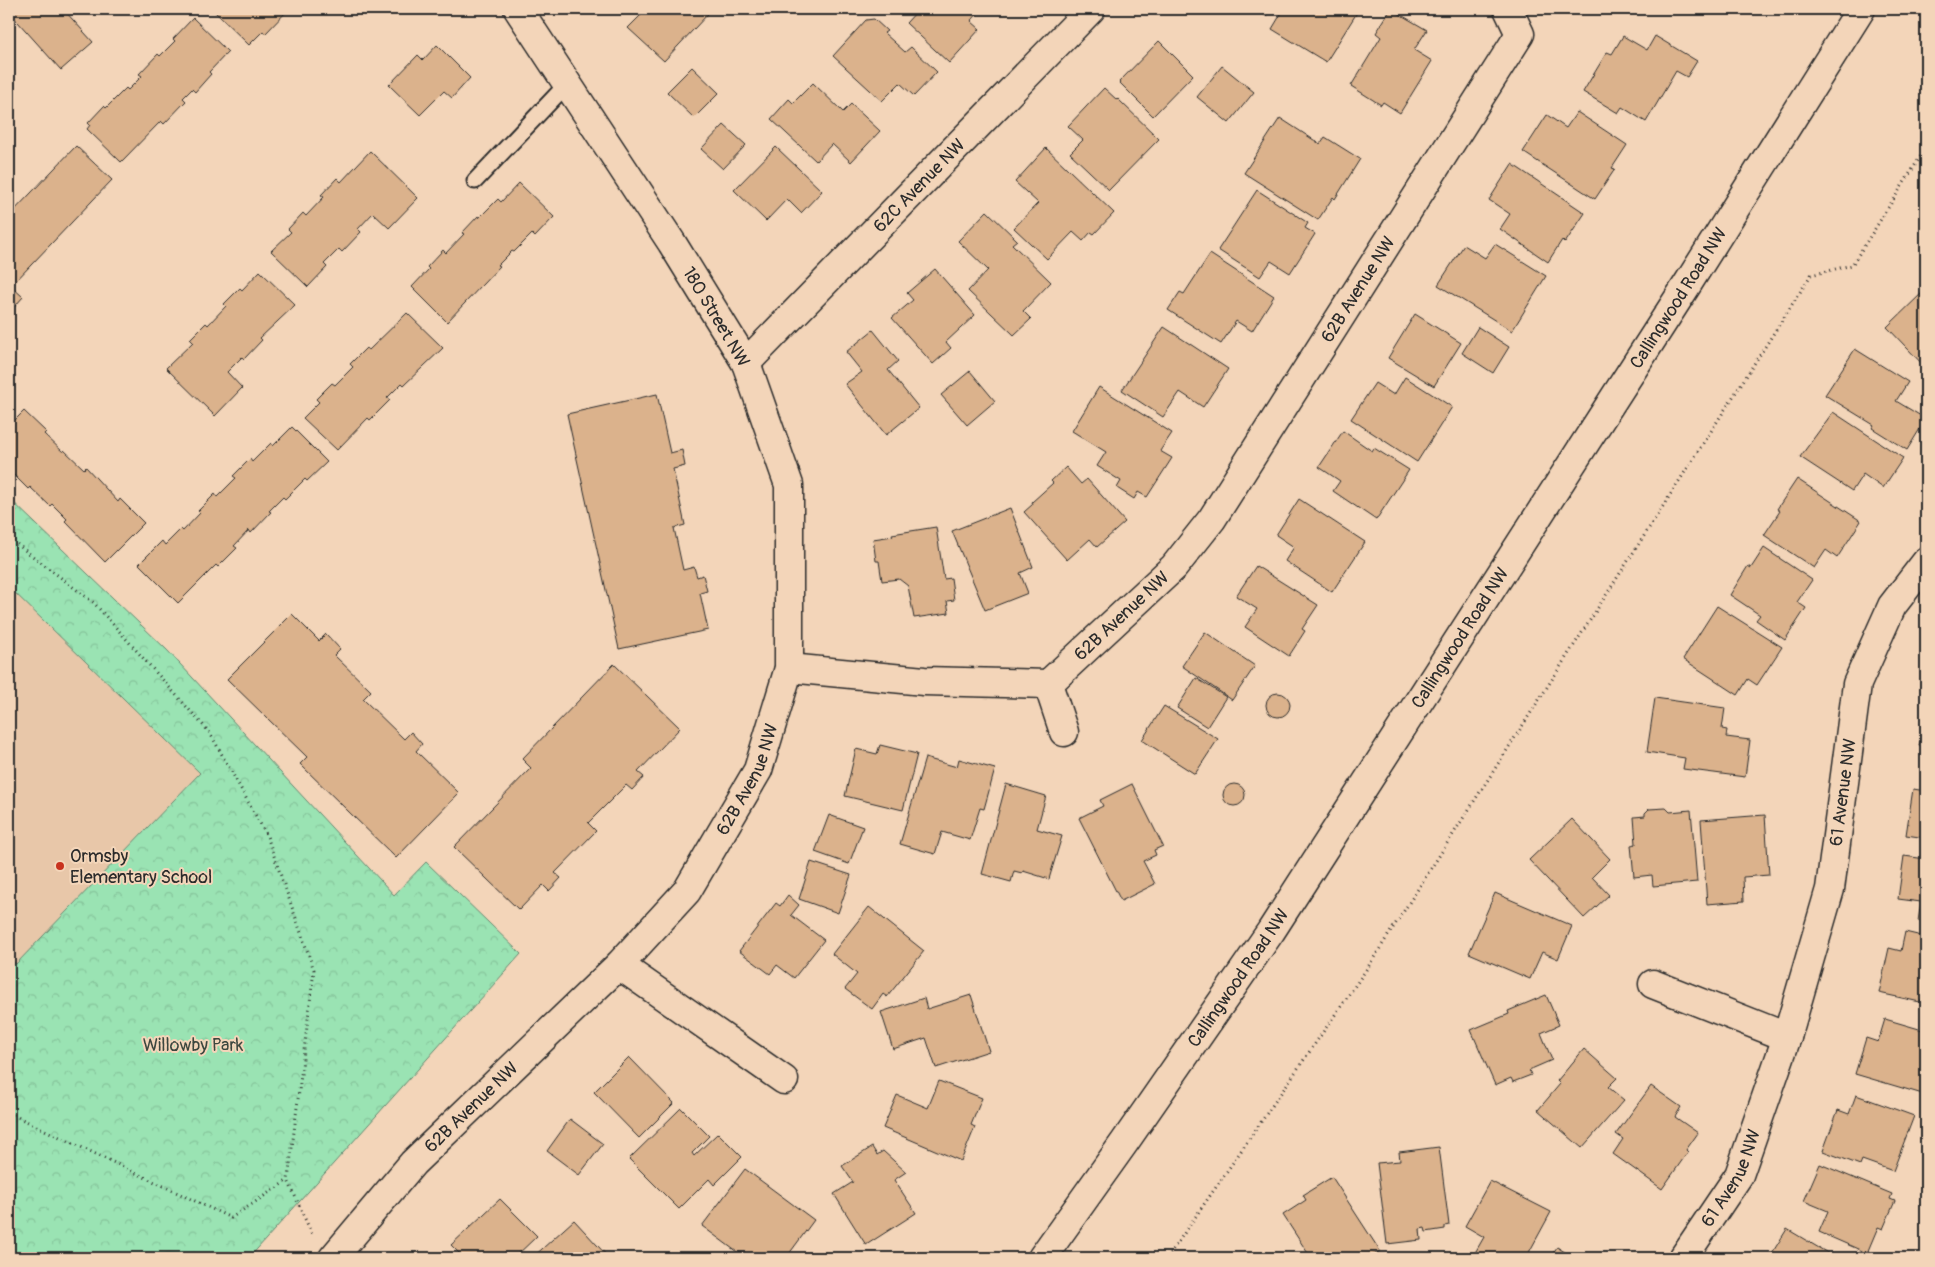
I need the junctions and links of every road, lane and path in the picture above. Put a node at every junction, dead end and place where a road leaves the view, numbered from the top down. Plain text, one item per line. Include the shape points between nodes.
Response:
1 (1091, 9) edge
2 (1508, 9) edge
3 (1861, 9) edge
4 (525, 12) edge
5 (567, 84) junction
6 (1926, 148) edge
7 (475, 181) dead end
8 (746, 363) junction
9 (9, 538) edge
10 (1926, 562) edge
11 (789, 668) junction
12 (1048, 684) junction
13 (1064, 732) dead end
14 (620, 965) junction
15 (1653, 984) dead end
16 (1787, 1037) junction
17 (784, 1080) dead end
18 (9, 1113) edge
19 (288, 1180) junction
20 (324, 1250) edge
21 (1042, 1258) edge
22 (1167, 1258) edge
23 (1683, 1258) edge

1 - 8 street, 62C Avenue NW
2 - 12 street, 62B Avenue NW via 1520,34 1212,519 1174,567
3 - 21 street, Callingwood Road NW via 1271,931
4 - 5 street, 180 Street NW
5 - 7 lane
5 - 8 street, 180 Street NW via 672,243
6 - 22 path via 1852,265 1811,275 1368,967
8 - 11 street, 180 Street NW via 789,486
9 - 19 path via 94,603 210,733 267,836 314,970
10 - 16 street, 61 Avenue NW via 1892,606 1858,684 1830,889
11 - 12 street via 924,681
11 - 14 street, 62B Avenue NW via 758,770 687,892
12 - 13 street
14 - 17 street
14 - 20 street, 62B Avenue NW
15 - 16 street
16 - 23 street, 61 Avenue NW via 1739,1175
18 - 19 path via 231,1218
19 - 20 path

